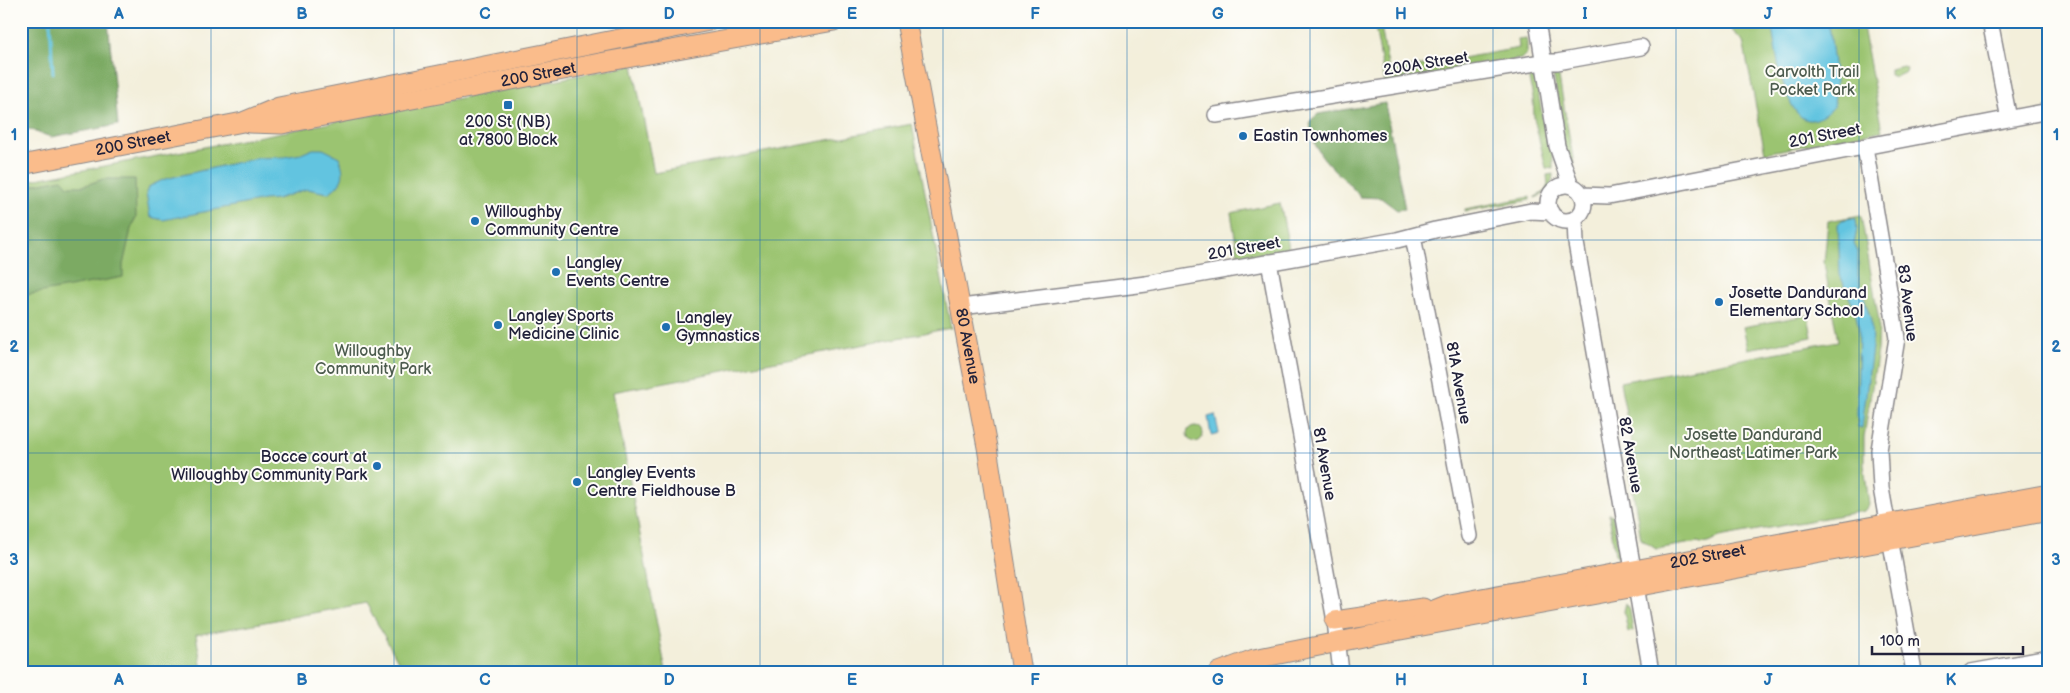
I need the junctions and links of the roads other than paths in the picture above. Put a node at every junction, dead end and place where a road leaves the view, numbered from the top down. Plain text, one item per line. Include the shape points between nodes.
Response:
1 (709, 21) edge
2 (834, 21) edge
3 (906, 21) edge
4 (1537, 21) edge
5 (1990, 21) edge
6 (1641, 47) dead end
7 (1542, 62) junction
8 (2049, 111) edge
9 (1216, 115) dead end
10 (2009, 119) junction
11 (243, 122) junction
12 (1557, 146) junction
13 (1865, 147) junction
14 (21, 165) edge
15 (1579, 196) junction
16 (1552, 201) junction
17 (1570, 220) junction
18 (1413, 236) junction
19 (1270, 262) junction
20 (961, 307) junction
21 (2049, 494) edge
22 (2049, 511) edge
23 (1889, 532) junction
24 (1469, 536) dead end
25 (1634, 578) junction
26 (1449, 604) junction
27 (1335, 621) junction
28 (1373, 635) junction
29 (1338, 642) junction
30 (2049, 658) edge
31 (1022, 672) edge
32 (1218, 672) edge
33 (1341, 672) edge
34 (1651, 672) edge
35 (1914, 672) edge
36 (1972, 672) edge

1 - 11 main road, 200 Street via 279,108
2 - 11 main road, 200 Street via 600,62 282,124
3 - 20 main road, 80 Avenue
4 - 7 street
5 - 10 street
6 - 7 street, 200A Street
7 - 9 street, 200A Street
7 - 12 street
8 - 10 street, 201 Street
10 - 13 street, 201 Street
11 - 14 main road, 200 Street
12 - 15 street
12 - 16 street
13 - 15 street, 201 Street via 1609,196
13 - 23 street, 83 Avenue via 1896,338 1879,450 1881,488
15 - 16 street via 1564,186
15 - 17 street via 1582,211
16 - 17 street via 1559,219
16 - 18 street, 201 Street via 1531,211
17 - 25 street, 82 Avenue
18 - 19 street, 201 Street
18 - 24 street, 81A Avenue
19 - 20 street, 201 Street via 1146,284
19 - 27 street, 81 Avenue
20 - 31 main road, 80 Avenue
21 - 23 main road, 202 Street
22 - 23 main road, 202 Street
23 - 25 main road, 202 Street
23 - 35 street, 83 Avenue
25 - 26 main road, 202 Street
25 - 28 main road, 202 Street
25 - 34 street, 82 Avenue
26 - 27 main road
26 - 28 main road, 202 Street
27 - 29 street, 81 Avenue
28 - 29 main road, 202 Street
29 - 32 main road, 202 Street via 1254,659
29 - 33 street, 81 Avenue
30 - 36 street

